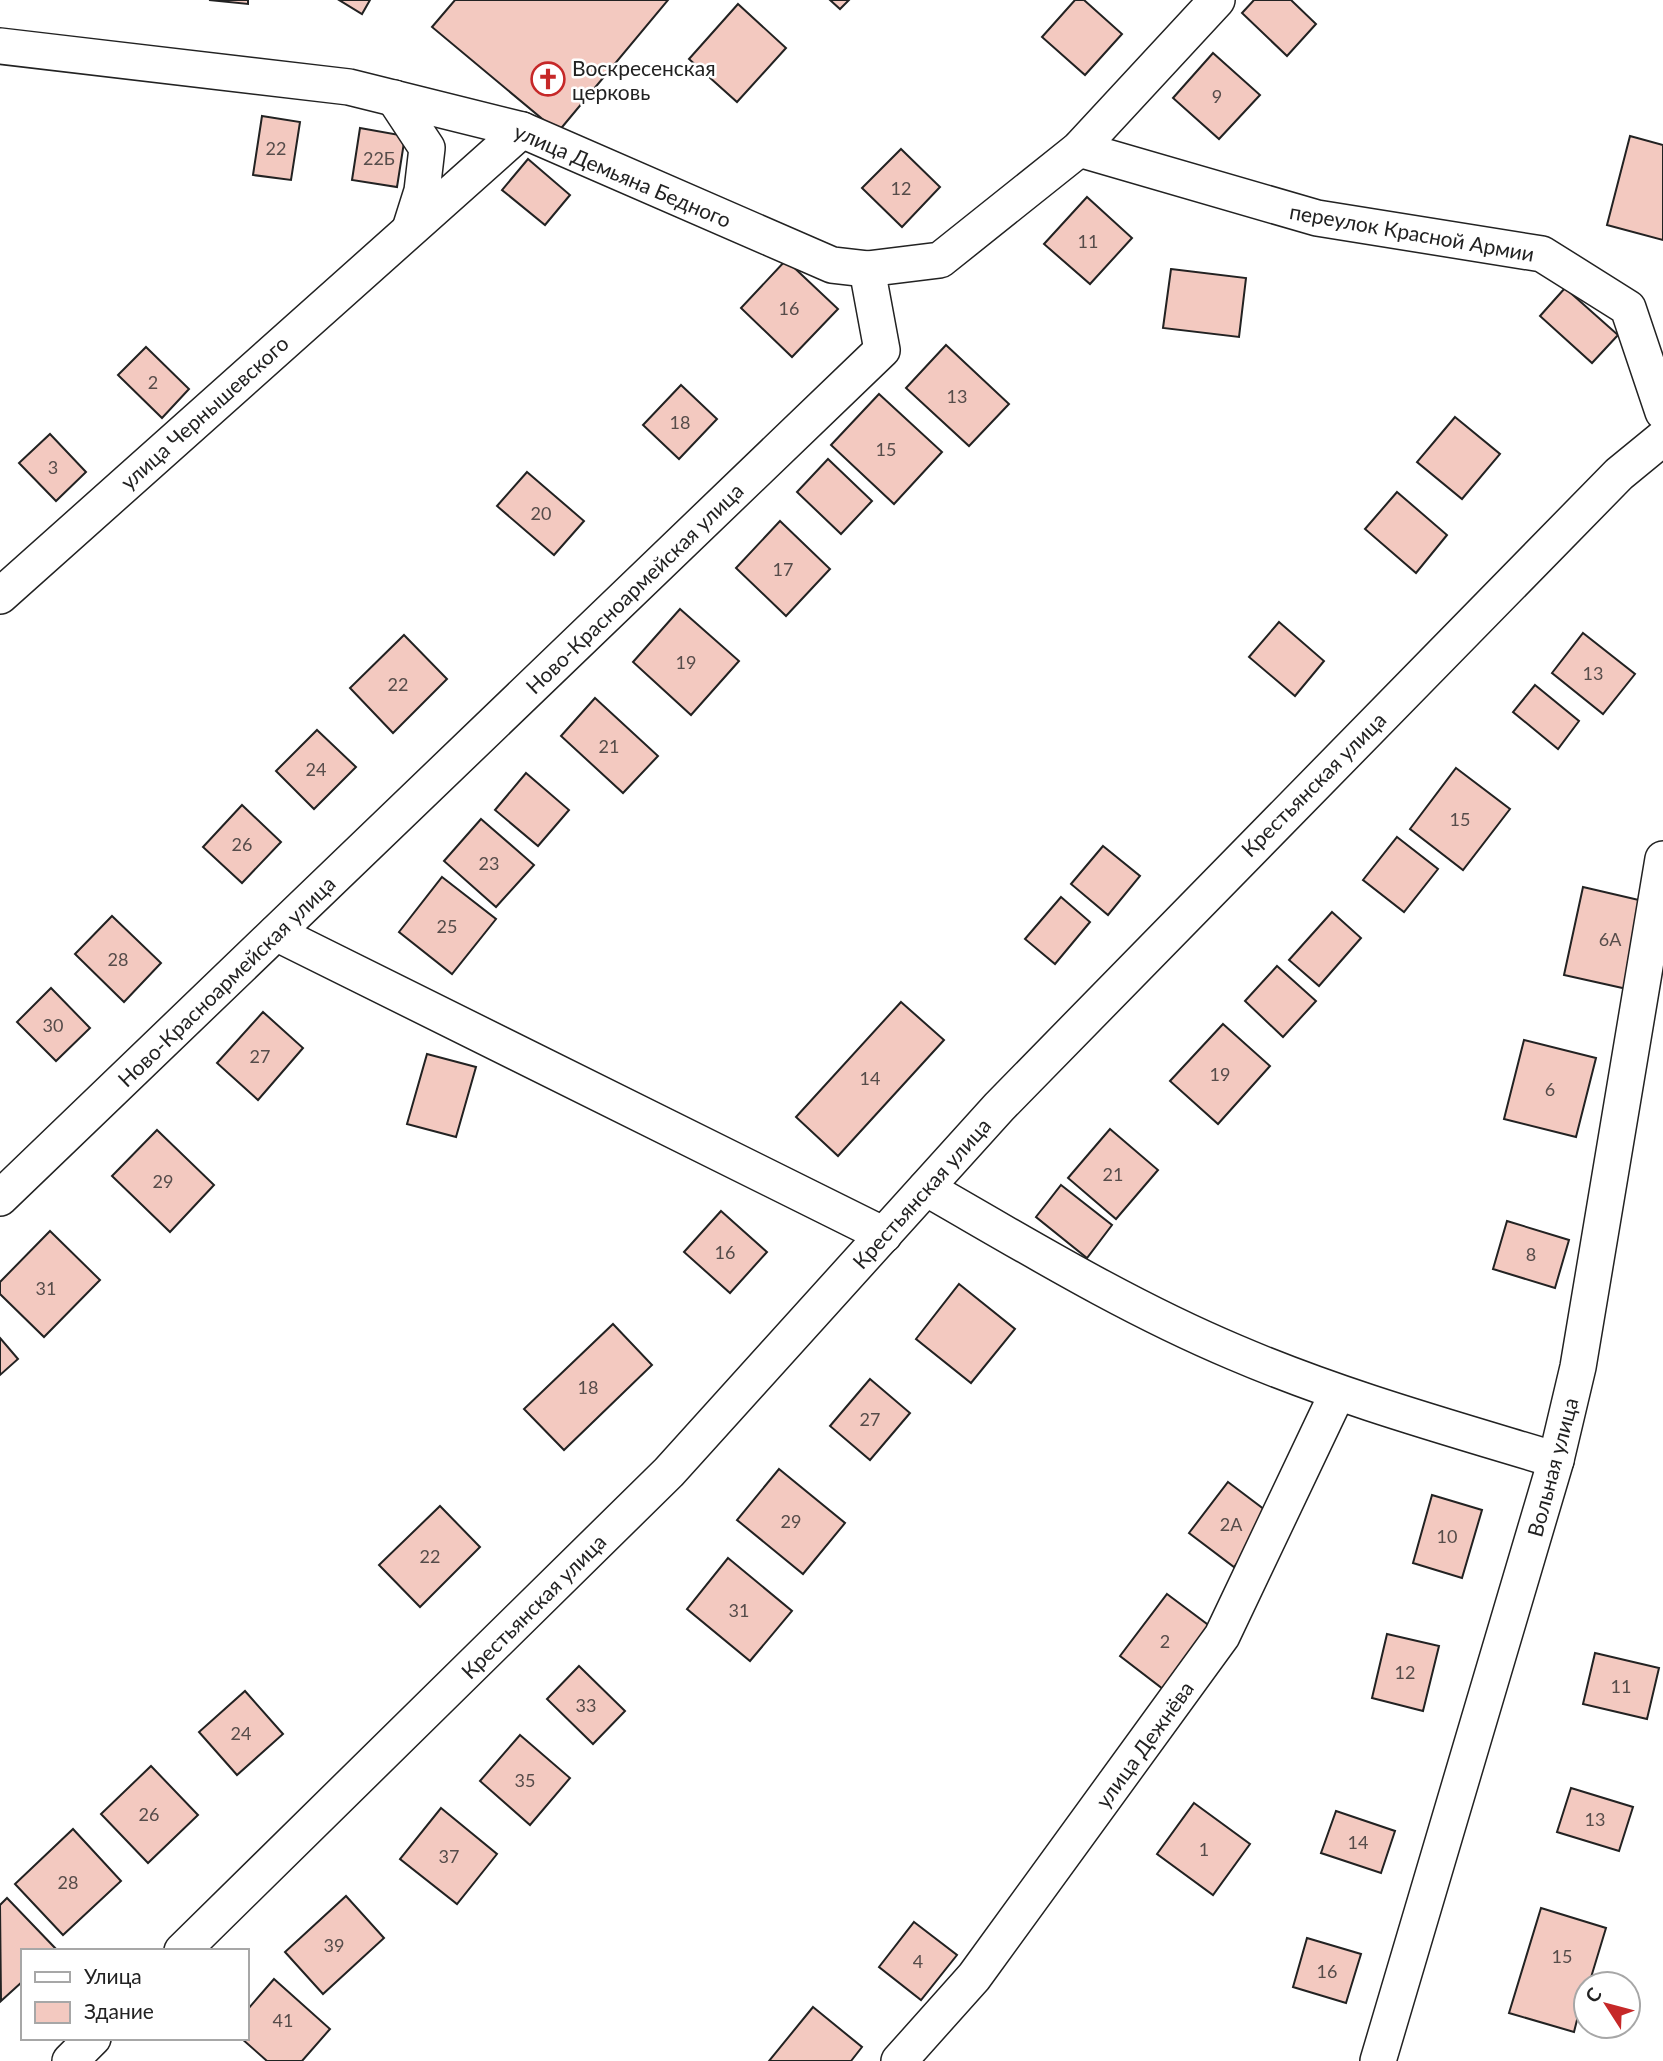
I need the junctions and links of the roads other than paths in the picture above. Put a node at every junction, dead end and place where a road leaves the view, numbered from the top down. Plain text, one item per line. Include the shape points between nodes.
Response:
1 (1217, 0) edge
2 (0, 46) edge
3 (394, 98) junction
4 (522, 130) junction
5 (1079, 149) junction
6 (410, 229) junction
7 (867, 269) junction
8 (1663, 412) edge
9 (1663, 438) edge
10 (0, 596) edge
11 (1663, 859) edge
12 (276, 933) junction
13 (926, 1188) junction
14 (0, 1198) edge
15 (884, 1235) junction
16 (1337, 1394) junction
17 (1556, 1460) junction
18 (184, 1949) edge
19 (91, 2040) edge
20 (70, 2061) edge
21 (899, 2061) edge
22 (1378, 2061) edge

1 - 5 street
2 - 3 street, улица Демьяна Бедного via 349,87
3 - 4 street, улица Демьяна Бедного
3 - 6 street via 427,148 422,191
4 - 6 street, улица Чернышевского
4 - 7 street, улица Демьяна Бедного via 832,265
5 - 7 street via 940,260
5 - 8 street, переулок Красной Армии via 1317,218 1542,254 1628,308
6 - 10 street, улица Чернышевского
7 - 12 street, Ново-Красноармейская улица via 882,349
9 - 13 street, Крестьянская улица via 1619,474 1254,844
11 - 17 street, Вольная улица via 1578,1367
12 - 14 street, Ново-Красноармейская улица
12 - 15 street
13 - 15 street, Крестьянская улица
13 - 16 street via 1115,1296 1233,1352
15 - 18 street, Крестьянская улица via 669,1472
16 - 17 street
16 - 21 street, улица Дежнёва via 1222,1636 974,1977
17 - 22 street, Вольная улица
19 - 20 street

